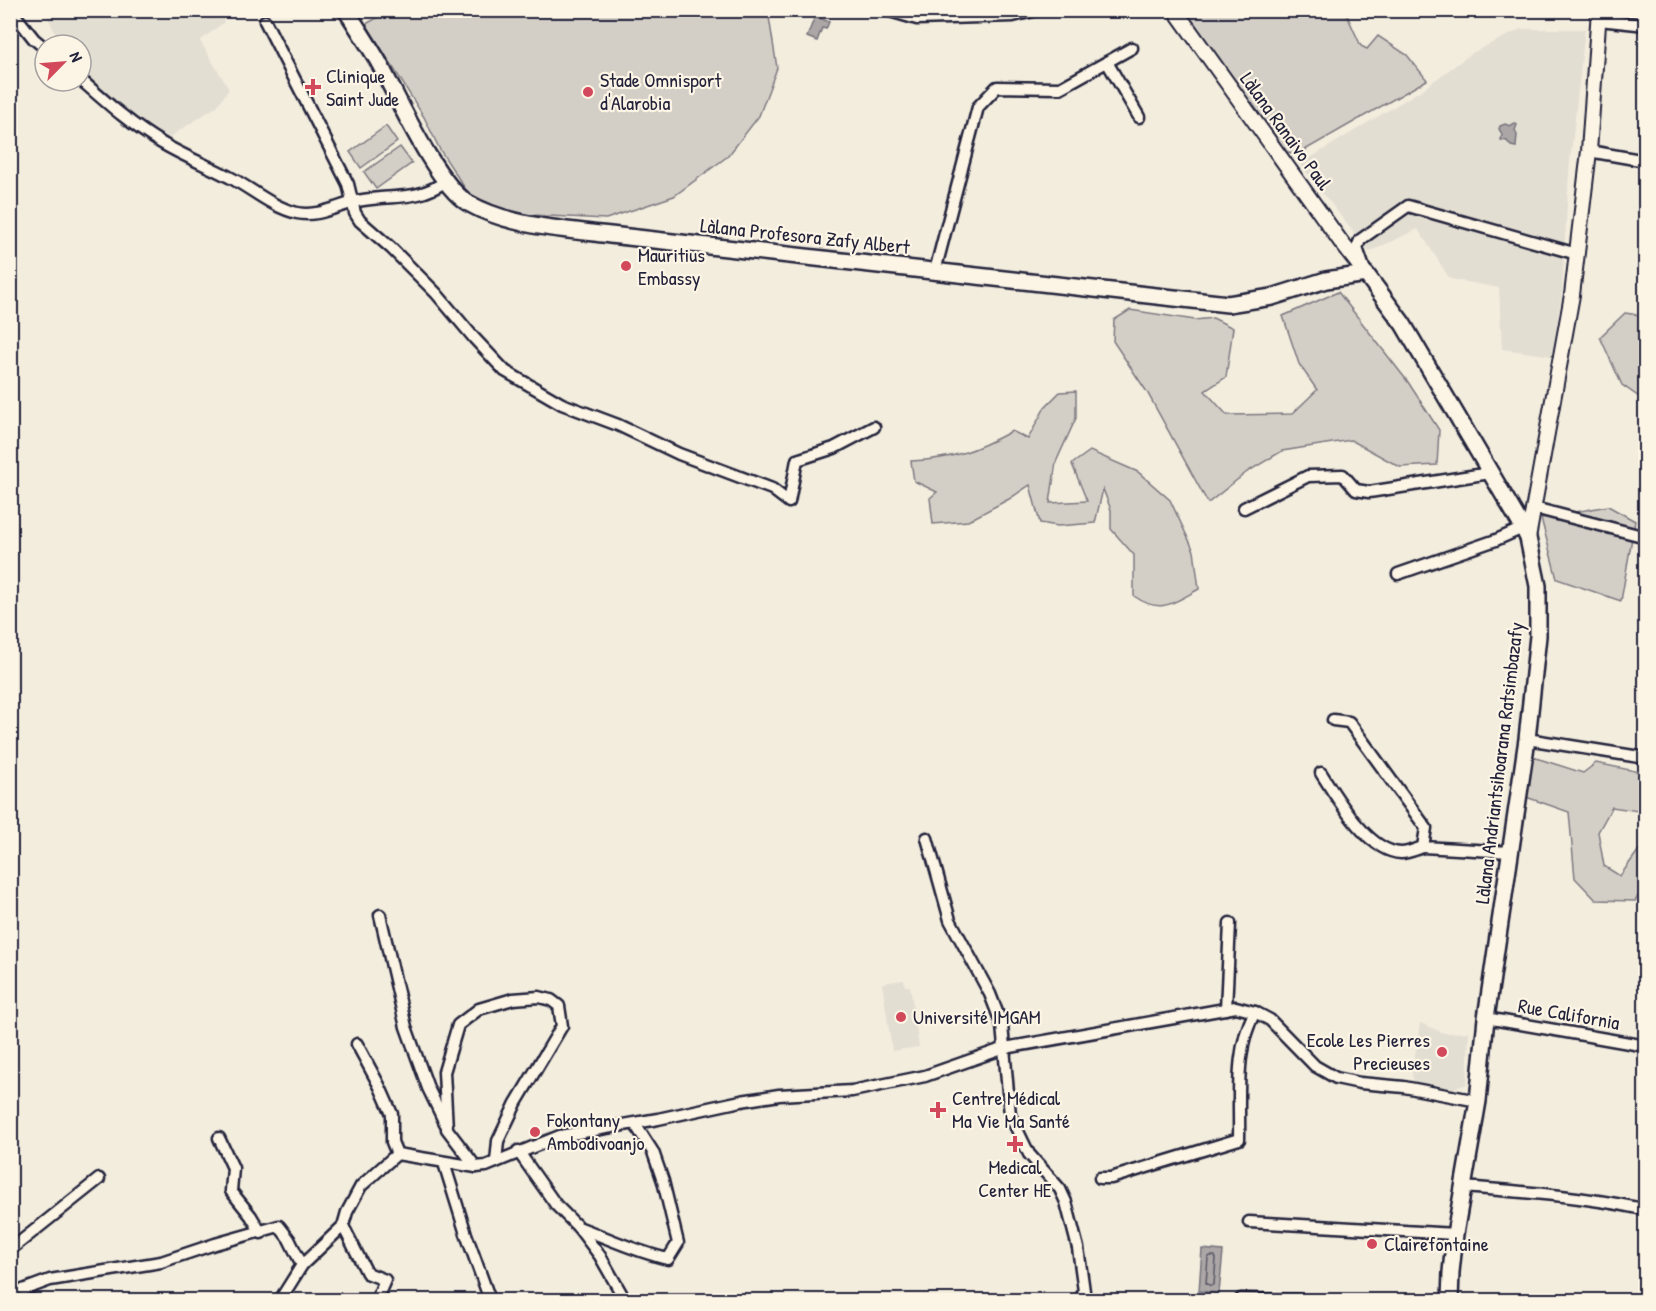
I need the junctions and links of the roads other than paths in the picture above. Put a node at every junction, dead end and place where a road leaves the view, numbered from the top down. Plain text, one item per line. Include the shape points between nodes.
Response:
1 (11, 10) edge
2 (346, 10) edge
3 (886, 10) edge
4 (1037, 10) edge
5 (1175, 10) edge
6 (1599, 15) edge
7 (266, 21) dead end
8 (1646, 25) edge
9 (33, 38) edge
10 (1132, 48) dead end
11 (1107, 62) junction
12 (93, 91) edge
13 (1139, 117) dead end
14 (1589, 151) junction
15 (1646, 161) edge
16 (446, 181) junction
17 (352, 203) junction
18 (1577, 254) junction
19 (935, 271) junction
20 (1366, 274) junction
21 (874, 427) dead end
22 (1490, 473) junction
23 (1244, 508) dead end
24 (1534, 508) junction
25 (1525, 533) junction
26 (1646, 537) edge
27 (1398, 574) dead end
28 (1333, 720) dead end
29 (1527, 739) junction
30 (1646, 758) edge
31 (1321, 773) dead end
32 (927, 838) dead end
33 (1424, 847) junction
34 (1510, 852) junction
35 (380, 915) dead end
36 (1230, 923) dead end
37 (1227, 1009) junction
38 (1255, 1012) junction
39 (1486, 1018) junction
40 (357, 1044) dead end
41 (1646, 1046) edge
42 (1005, 1048) junction
43 (1478, 1101) junction
44 (634, 1124) junction
45 (447, 1129) junction
46 (219, 1138) dead end
47 (518, 1152) junction
48 (397, 1154) junction
49 (496, 1162) junction
50 (444, 1163) junction
51 (476, 1167) junction
52 (1100, 1178) dead end
53 (99, 1179) dead end
54 (1464, 1187) junction
55 (1638, 1208) dead end
56 (1249, 1222) dead end
57 (343, 1226) junction
58 (578, 1227) junction
59 (261, 1233) junction
60 (1455, 1234) junction
61 (10, 1250) edge
62 (302, 1265) junction
63 (23, 1290) dead end
64 (1241, 1299) edge
65 (280, 1300) edge
66 (380, 1300) edge
67 (490, 1300) edge
68 (625, 1300) edge
69 (1080, 1300) edge
70 (1299, 1300) edge
71 (1450, 1300) edge

1 - 9 street
2 - 16 main road, Làlana Profesora Zafy Albert
3 - 4 street via 917,19 1013,16
5 - 20 street, Làlana Ranaivo Paul
6 - 8 street
6 - 14 street
7 - 17 street via 348,184
10 - 11 street
11 - 13 street
11 - 19 street via 1060,88 997,87 978,107
12 - 17 street via 119,115 159,141 298,214 325,212
14 - 15 street
14 - 18 street
16 - 17 street via 432,191 414,196
16 - 19 main road, Làlana Profesora Zafy Albert via 466,202 491,214 543,226
17 - 21 street via 360,221 436,293 505,371 562,404 772,489 789,502 797,460 834,448
18 - 20 street via 1408,206 1360,240 1357,248
18 - 24 street
19 - 20 main road, Làlana Profesora Zafy Albert via 1228,304
20 - 22 main road, Làlana Andriantsihoarana Ratsimbazafy via 1402,324
22 - 23 street via 1369,492 1356,490 1343,475 1308,476
22 - 25 main road, Làlana Andriantsihoarana Ratsimbazafy
24 - 25 street
24 - 26 street
25 - 27 street
25 - 29 main road, Làlana Andriantsihoarana Ratsimbazafy via 1538,586 1538,636
28 - 33 street via 1349,722 1426,828
29 - 30 street
29 - 34 main road, Làlana Andriantsihoarana Ratsimbazafy
31 - 33 street via 1372,840 1386,850 1402,853
32 - 42 street via 950,920 990,994 1002,1025
33 - 34 street
34 - 39 main road, Làlana Andriantsihoarana Ratsimbazafy
35 - 45 street via 406,1027
36 - 37 street
37 - 38 street
37 - 42 street
38 - 43 street via 1270,1020 1315,1066 1336,1077
38 - 52 street via 1247,1026 1240,1062 1239,1139
39 - 41 street, Rue California
39 - 43 main road, Làlana Andriantsihoarana Ratsimbazafy
40 - 48 street via 392,1114 392,1142
42 - 44 street via 926,1076 852,1090 741,1101
42 - 69 street via 1010,1114 1029,1154 1060,1189 1066,1202 1078,1248 1084,1291
43 - 54 main road, Làlana Andriantsihoarana Ratsimbazafy
44 - 47 street via 560,1137
44 - 58 street via 653,1152 678,1243 668,1259 642,1253
45 - 49 street via 444,1072 458,1024 492,1004 525,997 551,1000 559,1006 562,1026 516,1103 498,1141
45 - 51 street
46 - 59 street via 233,1168 231,1191
47 - 49 street
47 - 58 street via 556,1205
48 - 50 street
48 - 57 street via 361,1186
49 - 51 street
50 - 51 street
50 - 67 street
53 - 61 street
54 - 55 street via 1557,1194
54 - 60 main road, Làlana Andriantsihoarana Ratsimbazafy
56 - 60 street
57 - 62 street
57 - 66 street via 367,1273 385,1280
58 - 68 street
59 - 62 street via 279,1226
59 - 63 street via 161,1262 50,1280
60 - 71 main road, Làlana Andriantsihoarana Ratsimbazafy
62 - 65 street
64 - 70 street

